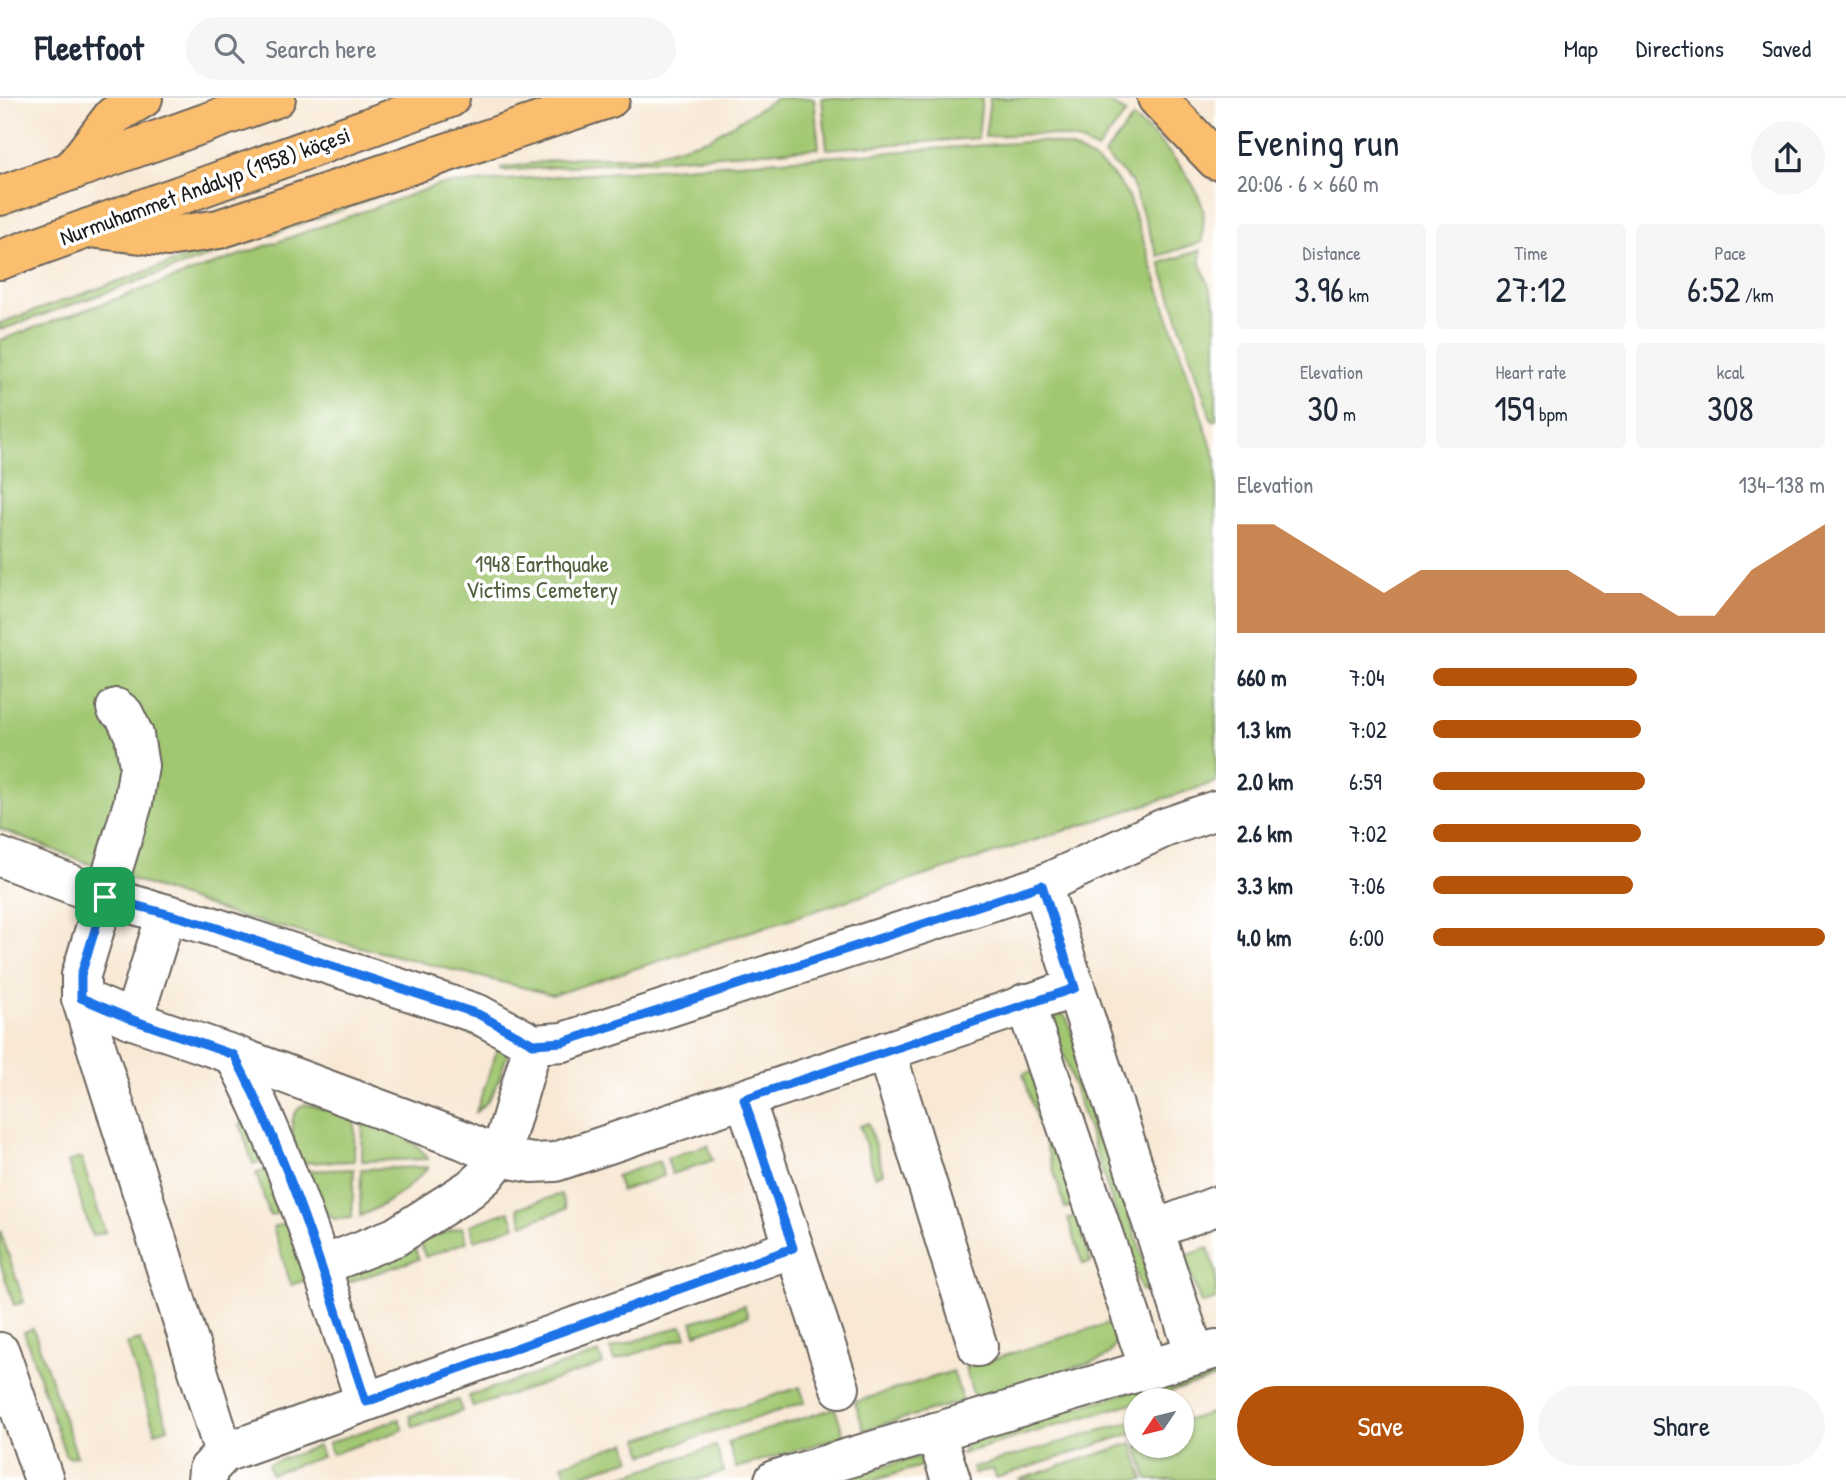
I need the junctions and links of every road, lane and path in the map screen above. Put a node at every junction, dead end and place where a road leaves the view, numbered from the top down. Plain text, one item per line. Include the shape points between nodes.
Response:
1 (143, 98) edge
2 (276, 98) edge
3 (450, 98) edge
4 (610, 98) edge
5 (1157, 98) edge
6 (1216, 160) edge
7 (71, 171) junction
8 (0, 196) edge
9 (89, 228) junction
10 (0, 260) edge
11 (116, 708) dead end
12 (1216, 810) edge
13 (0, 857) edge
14 (1042, 885) junction
15 (105, 897) junction
16 (166, 915) junction
17 (1075, 988) junction
18 (81, 998) junction
19 (1025, 1003) junction
20 (133, 1020) junction
21 (533, 1044) junction
22 (886, 1051) junction
23 (234, 1055) junction
24 (744, 1099) junction
25 (500, 1157) junction
26 (1216, 1206) edge
27 (1154, 1230) junction
28 (793, 1248) junction
29 (321, 1266) junction
30 (978, 1347) dead end
31 (0, 1352) edge
32 (1205, 1352) edge
33 (1149, 1369) junction
34 (840, 1388) dead end
35 (366, 1402) junction
36 (935, 1432) junction
37 (215, 1466) edge
38 (44, 1480) edge
39 (774, 1480) edge
40 (951, 1480) edge

1 - 7 main road via 113,116
2 - 7 main road
3 - 9 main road, Nurmuhammet Andalyp (1958) köçesi
4 - 9 main road via 219,229 167,237
5 - 6 main road
7 - 8 main road
9 - 10 main road, Nurmuhammet Andalyp (1958) köçesi
11 - 15 street via 134,734 139,766
12 - 14 street via 1164,828
13 - 15 street
14 - 17 street
14 - 21 street via 563,1042
15 - 16 street
15 - 18 street via 81,975
16 - 20 street
16 - 21 street via 478,1014
17 - 19 street
17 - 27 street
18 - 20 street
18 - 37 street
19 - 22 street
19 - 33 street
20 - 23 street
21 - 25 street
22 - 24 street
22 - 30 street
23 - 25 street
23 - 29 street via 288,1171
24 - 25 street via 555,1162
24 - 28 street
25 - 29 street via 470,1189 395,1237
26 - 27 street
27 - 32 street
28 - 34 street
28 - 35 street
29 - 35 street
31 - 38 street
32 - 33 street
33 - 36 street
35 - 37 street
36 - 39 street
36 - 40 street

